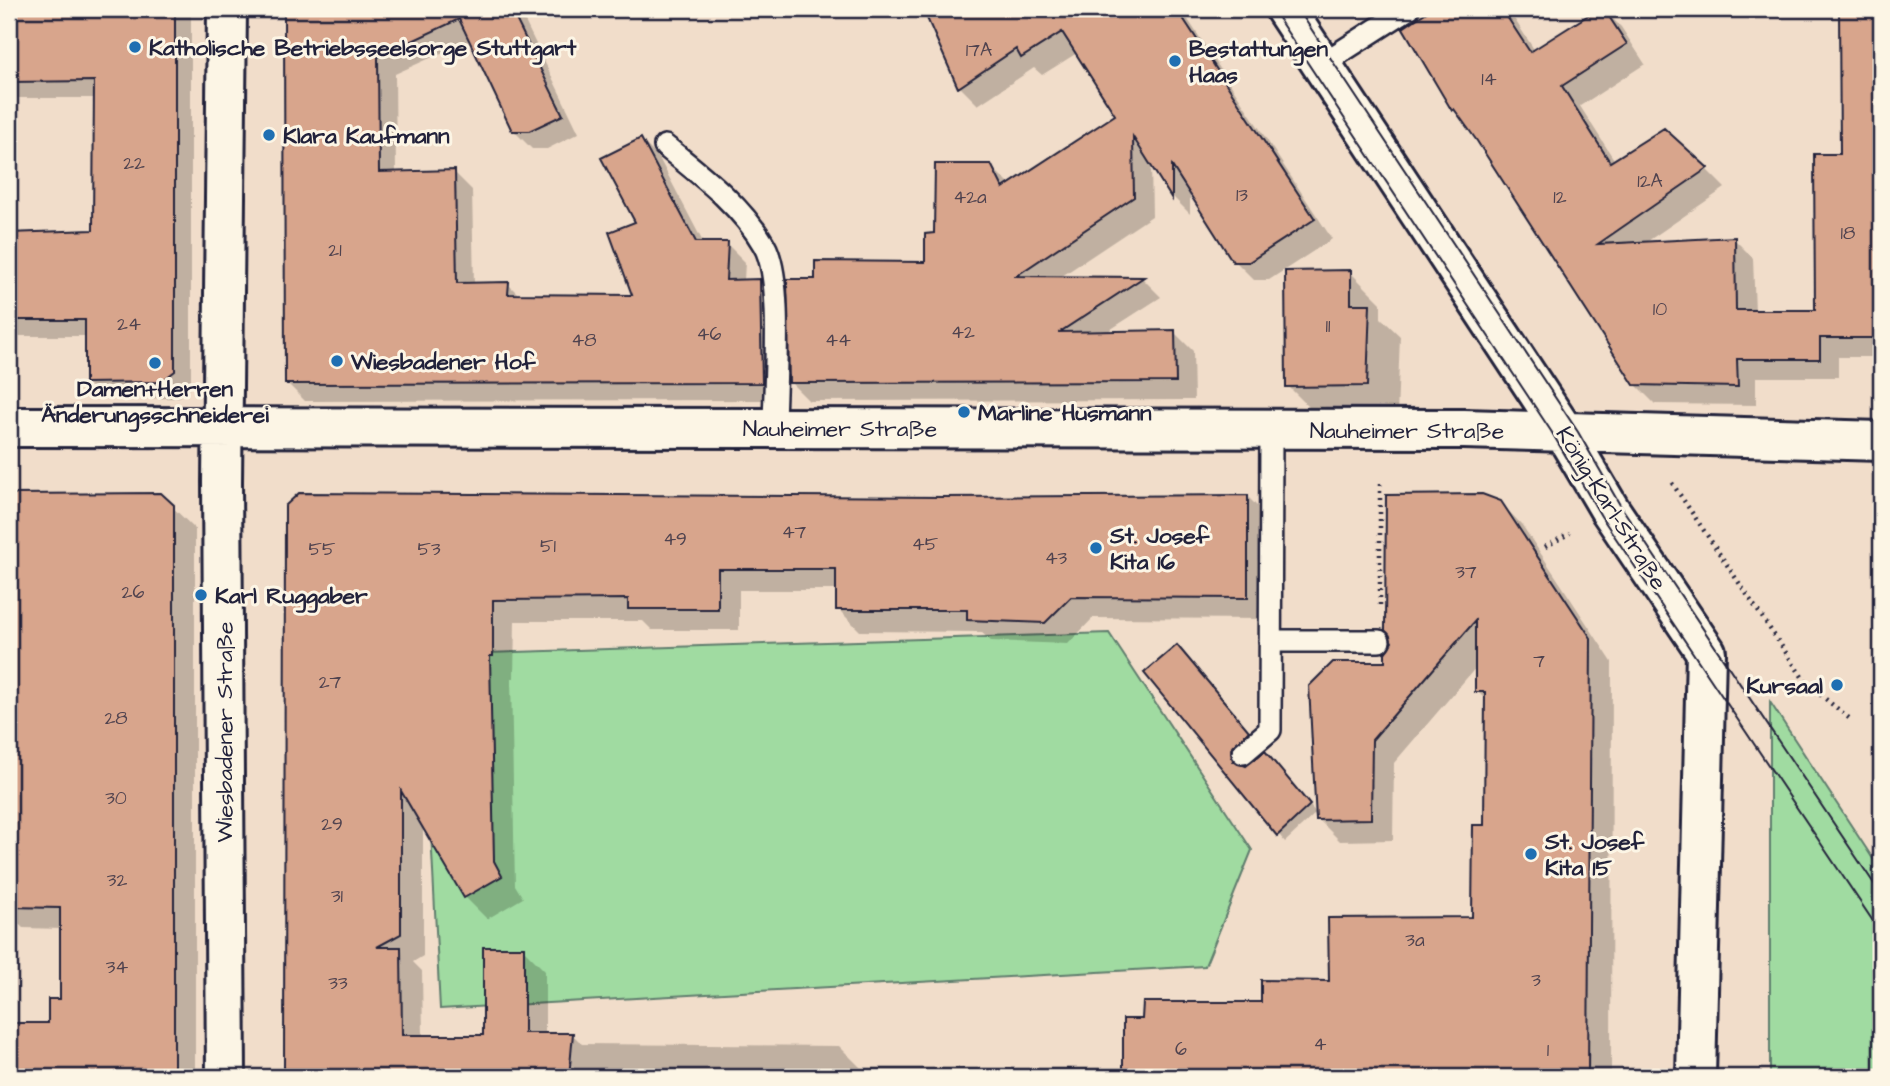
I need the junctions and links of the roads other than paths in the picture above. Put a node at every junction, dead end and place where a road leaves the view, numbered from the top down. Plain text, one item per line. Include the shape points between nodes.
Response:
1 (227, 9) edge
2 (1285, 9) edge
3 (1408, 9) edge
4 (1322, 64) junction
5 (665, 146) dead end
6 (9, 427) edge
7 (222, 428) junction
8 (774, 428) junction
9 (1271, 429) junction
10 (1564, 432) junction
11 (1881, 441) edge
12 (1270, 641) junction
13 (1379, 641) road end
14 (1243, 753) dead end
15 (226, 1077) edge
16 (1696, 1077) edge

1 - 7 street, Wiesbadener Straße
2 - 4 street, König-Karl-Straße
3 - 4 lane
4 - 10 street, König-Karl-Straße
5 - 8 lane via 734,206 766,247 774,285
6 - 7 street, Nauheimer Straße
7 - 8 street, Nauheimer Straße
7 - 15 street, Wiesbadener Straße
8 - 9 street, Nauheimer Straße
9 - 10 street, Nauheimer Straße
9 - 12 lane
10 - 11 street, Nauheimer Straße
10 - 16 street, König-Karl-Straße via 1610,510 1706,652
12 - 13 lane
12 - 14 lane via 1270,730

